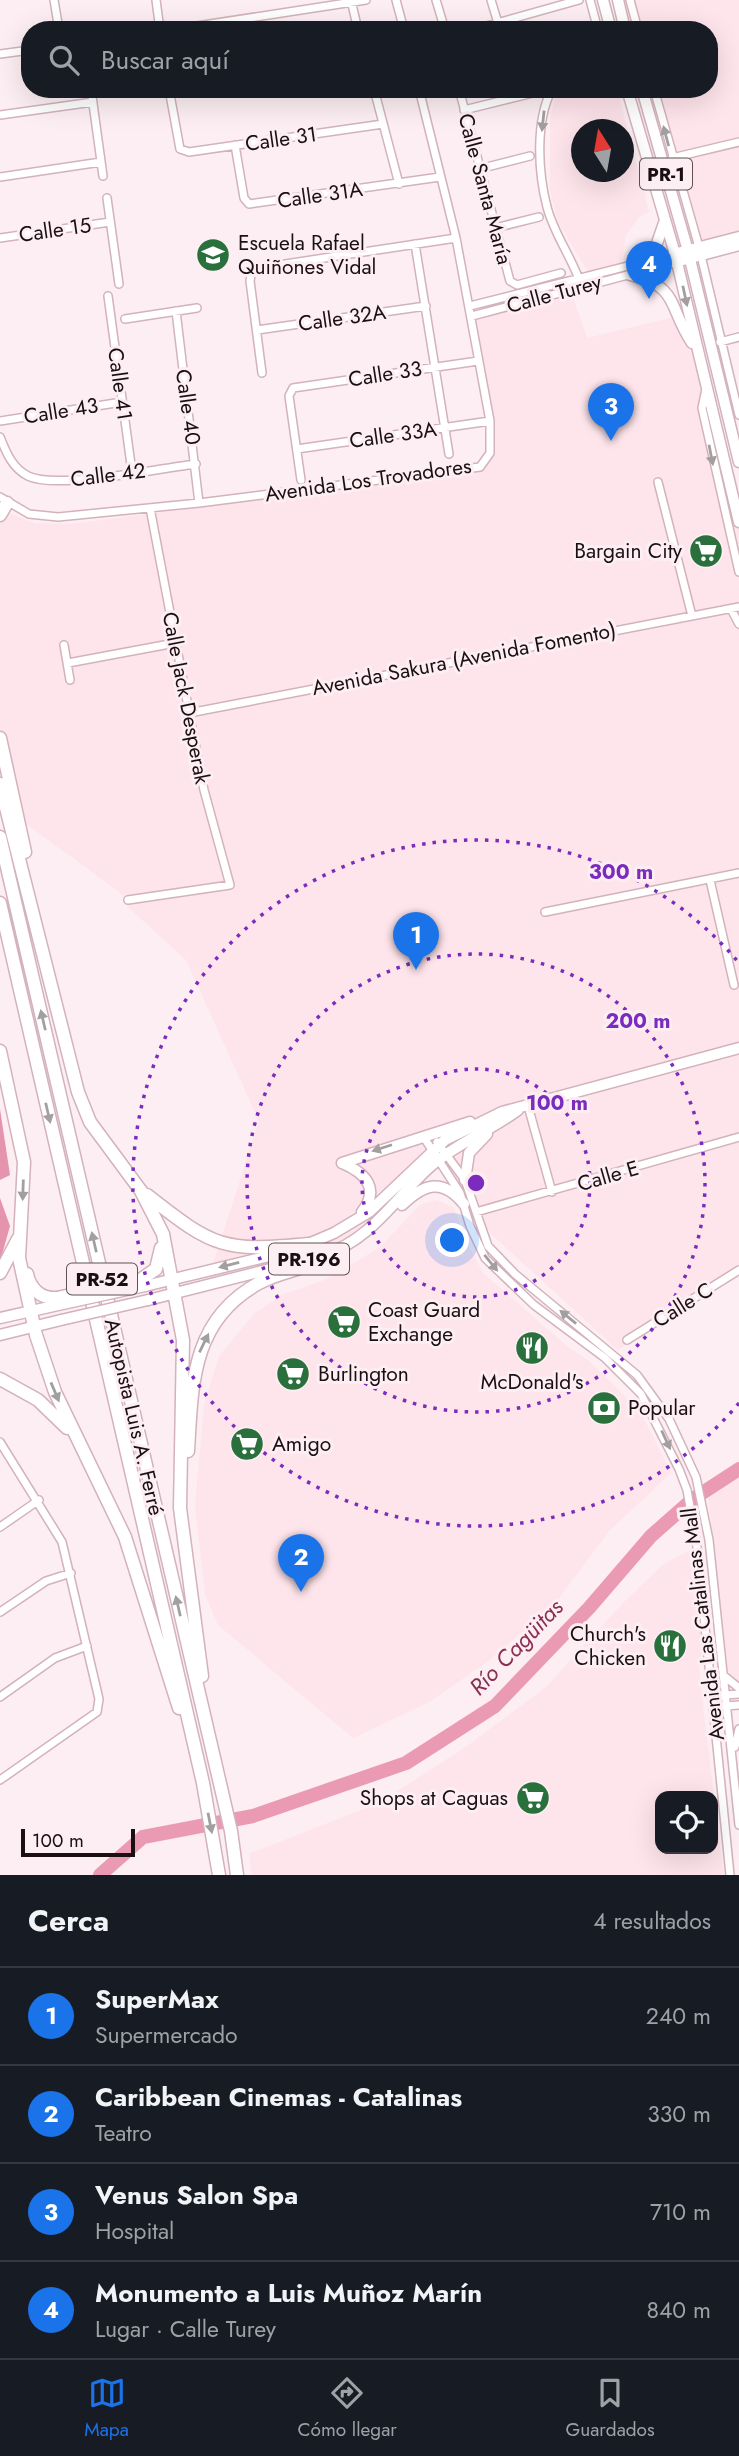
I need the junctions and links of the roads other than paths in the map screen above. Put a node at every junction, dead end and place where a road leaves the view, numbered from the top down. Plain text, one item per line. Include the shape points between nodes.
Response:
1 (54, 0) edge
2 (156, 0) edge
3 (366, 0) edge
4 (396, 0) edge
5 (436, 0) edge
6 (491, 0) edge
7 (579, 0) edge
8 (590, 0) edge
9 (603, 0) edge
10 (618, 0) edge
11 (630, 0) edge
12 (351, 2) edge
13 (551, 4) edge
14 (58, 21) edge
15 (159, 21) edge
16 (229, 21) edge
17 (356, 21) edge
18 (402, 21) edge
19 (442, 21) edge
20 (497, 21) edge
21 (504, 21) edge
22 (596, 21) edge
23 (609, 21) edge
24 (623, 21) edge
25 (636, 21) edge
26 (21, 51) edge
27 (0, 54) edge
28 (92, 98) edge
29 (170, 98) edge
30 (376, 98) edge
31 (421, 98) edge
32 (461, 98) edge
33 (513, 98) edge
34 (548, 98) edge
35 (629, 98) edge
36 (645, 98) edge
37 (656, 98) edge
38 (93, 102) junction
39 (464, 110) junction
40 (0, 115) edge
41 (383, 124) junction
42 (739, 142) edge
43 (235, 145) junction
44 (530, 156) dead end
45 (672, 158) junction
46 (102, 162) junction
47 (479, 169) junction
48 (103, 176) dead end
49 (0, 177) edge
50 (440, 177) junction
51 (399, 184) junction
52 (107, 198) dead end
53 (539, 217) dead end
54 (665, 220) junction
55 (110, 222) junction
56 (495, 228) junction
57 (739, 237) edge
58 (0, 238) edge
59 (456, 238) junction
60 (415, 244) junction
61 (739, 245) edge
62 (694, 253) junction
63 (676, 258) junction
64 (639, 264) junction
65 (561, 273) dead end
66 (630, 275) junction
67 (578, 278) junction
68 (119, 284) dead end
69 (581, 287) junction
70 (108, 296) dead end
71 (426, 306) junction
72 (470, 306) junction
73 (197, 308) dead end
74 (176, 311) junction
75 (472, 316) junction
76 (125, 319) dead end
77 (257, 330) junction
78 (739, 337) edge
79 (720, 342) junction
80 (696, 349) junction
81 (722, 351) junction
82 (478, 361) junction
83 (436, 367) junction
84 (262, 373) dead end
85 (718, 380) junction
86 (706, 388) junction
87 (122, 402) junction
88 (739, 415) edge
89 (0, 421) edge
90 (490, 421) junction
91 (445, 427) junction
92 (0, 437) edge
93 (296, 449) junction
94 (449, 454) dead end
95 (739, 462) edge
96 (196, 464) junction
97 (132, 472) junction
98 (301, 480) dead end
99 (658, 482) dead end
100 (4, 500) edge
101 (199, 503) junction
102 (150, 508) junction
103 (0, 515) edge
104 (739, 522) edge
105 (739, 572) edge
106 (735, 608) edge
107 (692, 616) junction
108 (739, 624) edge
109 (175, 643) junction
110 (64, 645) dead end
111 (68, 663) junction
112 (70, 680) dead end
113 (189, 713) junction
114 (0, 738) edge
115 (0, 783) edge
116 (0, 837) edge
117 (739, 873) edge
118 (710, 880) junction
119 (128, 900) dead end
120 (0, 903) edge
121 (545, 912) dead end
122 (734, 985) dead end
123 (57, 1006) junction
124 (739, 1048) edge
125 (0, 1051) edge
126 (524, 1107) junction
127 (497, 1119) junction
128 (427, 1134) junction
129 (739, 1138) edge
130 (436, 1147) junction
131 (442, 1157) junction
132 (465, 1180) junction
133 (141, 1191) junction
134 (552, 1192) junction
135 (464, 1204) junction
136 (476, 1212) junction
137 (357, 1219) junction
138 (371, 1227) junction
139 (20, 1236) junction
140 (164, 1239) junction
141 (309, 1244) junction
142 (332, 1252) junction
143 (739, 1270) edge
144 (0, 1273) edge
145 (172, 1279) junction
146 (143, 1283) junction
147 (174, 1293) junction
148 (57, 1301) junction
149 (30, 1311) junction
150 (0, 1318) edge
151 (34, 1327) junction
152 (0, 1335) edge
153 (627, 1340) dead end
154 (0, 1380) edge
155 (76, 1438) junction
156 (1, 1442) edge
157 (39, 1500) junction
158 (0, 1527) edge
159 (185, 1532) junction
160 (71, 1573) junction
161 (0, 1612) edge
162 (87, 1646) junction
163 (722, 1674) junction
164 (739, 1688) edge
165 (739, 1694) edge
166 (726, 1695) junction
167 (712, 1696) junction
168 (0, 1697) edge
169 (728, 1705) junction
170 (739, 1705) edge
171 (713, 1707) junction
172 (205, 1720) junction
173 (739, 1729) edge
174 (192, 1740) junction
175 (733, 1754) junction
176 (0, 1780) edge
177 (739, 1825) edge
178 (237, 1867) edge
179 (218, 1869) edge
180 (730, 1875) edge

1 - 14 street
2 - 15 street
3 - 12 street
4 - 18 street
5 - 19 street
6 - 20 street
7 - 13 street
8 - 22 street
9 - 23 main road
10 - 24 main road
11 - 25 street
12 - 16 street
12 - 17 street
13 - 21 street
26 - 27 street
28 - 38 street
29 - 43 street, Calle 31 via 180,149 189,152
30 - 41 street
31 - 50 street, Avenida Los Trovadores
32 - 39 street, Calle Santa María
33 - 39 street
34 -> 67 street via 541,155 547,207
35 - 54 main road, PR-1
36 - 62 main road, PR-1
45 -> 37 street
38 - 40 street
38 - 46 street
39 - 47 street, Calle Santa María
41 - 43 street, Calle 31
41 - 51 street
42 - 45 street
43 - 51 street, Calle 31A via 249,204
44 - 47 street
45 - 62 street
46 - 48 street
46 - 49 street
47 - 56 street, Calle Santa María
50 - 51 street
50 - 59 street, Avenida Los Trovadores
52 - 55 street
53 - 56 street
54 - 63 main road, PR-1
54 - 64 main road via 655,249
55 - 58 street, Calle 15
55 - 68 street
56 - 65 street, Calle Santa María via 510,281 517,285
57 - 62 main road
59 - 60 street
59 - 72 street, Avenida Los Trovadores
60 - 71 street
60 - 77 street via 252,269
61 - 62 main road
62 - 63 main road
62 - 79 street
62 - 85 main road
63 - 64 street, Calle Turey
63 - 66 street, Calle Turey
63 -> 80 main road, PR-1
64 - 67 street, Calle Turey
66 - 69 street, Calle Turey
66 - 80 main road via 653,280 664,289
67 - 69 street
67 - 72 street, Calle Turey
69 - 75 street, Calle Turey
70 - 87 street, Calle 41
71 - 77 street, Calle 32A
71 - 83 street
72 - 75 street, Avenida Los Trovadores
73 - 74 street
74 - 76 street
74 - 96 street, Calle 40
75 - 82 street, Avenida Los Trovadores
77 - 84 street
78 - 79 street
79 - 81 street
80 - 86 main road, PR-1
81 - 85 street
81 - 88 street
82 - 83 street, Calle 33
82 - 90 street, Avenida Los Trovadores
83 - 91 street
83 - 93 street, Calle 33 via 293,388 289,396
85 - 95 main road
86 - 104 main road, PR-1
86 -> 105 street via 702,408
87 - 89 street, Calle 43
87 - 97 street, Calle 41
90 - 91 street, Calle 33A
90 - 101 street, Avenida Los Trovadores via 490,453 480,467
91 - 93 street, Calle 33A
91 - 94 street
92 - 97 street, Calle 42 via 8,458 28,476 62,482
93 - 98 street
96 - 97 street, Calle 42
96 - 101 street, Calle 40
99 - 107 street
100 - 102 street, Avenida Los Trovadores via 29,514 58,517
100 - 103 highway
101 - 102 street, Avenida Los Trovadores
102 - 109 street, Calle Jack Desperak
106 - 107 street, Avenida Sakura (Avenida Fomento)
106 - 108 street
107 - 113 street, Avenida Sakura (Avenida Fomento)
109 - 111 street
109 - 113 street, Calle Jack Desperak
110 - 111 street
111 - 112 street
113 - 119 street, Calle Jack Desperak via 230,885
114 - 123 highway
115 - 123 highway
172 -> 116 highway, Autopista Luis A. Ferré / PR-52
117 - 118 street
118 - 121 street
118 - 122 street
120 -> 174 highway, Autopista Luis A. Ferré / PR-52
123 - 133 highway via 78,1093 90,1122
124 - 126 main road, PR-196
125 -> 139 highway via 24,1162
126 - 127 main road, PR-196
126 - 134 street
127 - 128 main road
127 - 130 main road, PR-196
127 - 131 main road, PR-196
127 - 132 main road via 469,1153
128 - 130 street, Avenida Las Catalinas Mall
128 -> 137 main road via 342,1163 366,1175 370,1185 369,1203
129 - 134 street, Calle E
130 - 131 street, Avenida Las Catalinas Mall
130 - 137 main road, PR-196
131 - 132 street, Avenida Las Catalinas Mall
131 - 135 street, Avenida Las Catalinas Mall
131 - 138 main road, PR-196
132 - 136 street, Avenida Las Catalinas Mall
133 - 140 highway
133 - 141 highway via 216,1243 262,1249
134 - 136 street, Calle E
135 - 138 main road via 450,1188 430,1187
135 -> 167 street, Avenida Las Catalinas Mall via 475,1240 502,1276 605,1358 641,1394 679,1469 697,1547
163 -> 136 street, Avenida Las Catalinas Mall via 702,1499 690,1460 669,1419 637,1375 503,1262 488,1245
137 - 141 main road, PR-196
138 - 142 main road, PR-196
139 - 144 highway
139 - 148 highway via 34,1289
139 - 149 highway
140 - 145 highway
140 - 146 highway via 156,1269
141 -> 145 main road, PR-196
142 - 147 main road, PR-196
159 -> 142 highway via 192,1379 200,1348 222,1313 247,1291 313,1266
143 - 153 street, Calle C
145 - 146 main road, PR-196
145 - 147 highway
146 - 148 highway, bridge
147 - 151 main road, PR-196, bridge
147 - 159 highway via 183,1340 179,1485
148 - 149 main road
149 - 150 main road
149 - 151 highway
151 - 152 main road, PR-196
151 -> 155 highway via 45,1366
154 - 155 highway via 38,1400
155 - 174 highway via 125,1537 169,1684
156 - 157 street
157 - 158 street
157 - 160 street via 62,1542
159 - 172 highway
160 - 161 street via 46,1581
160 - 162 street
162 - 168 street via 55,1658
162 - 176 street via 99,1699 97,1712
163 - 164 street
163 - 166 street, Avenida Las Catalinas Mall
165 - 166 street
166 - 167 street
166 - 169 street, Avenida Las Catalinas Mall
167 - 171 street, Avenida Las Catalinas Mall
169 - 170 street
169 - 171 street
169 - 175 street, Avenida Las Catalinas Mall
171 - 180 street, Avenida Las Catalinas Mall
172 - 178 highway, Autopista Luis A. Ferré / PR-52
173 - 175 street
174 -> 179 highway, Autopista Luis A. Ferré / PR-52
175 - 177 street, Avenida Las Catalinas Mall

